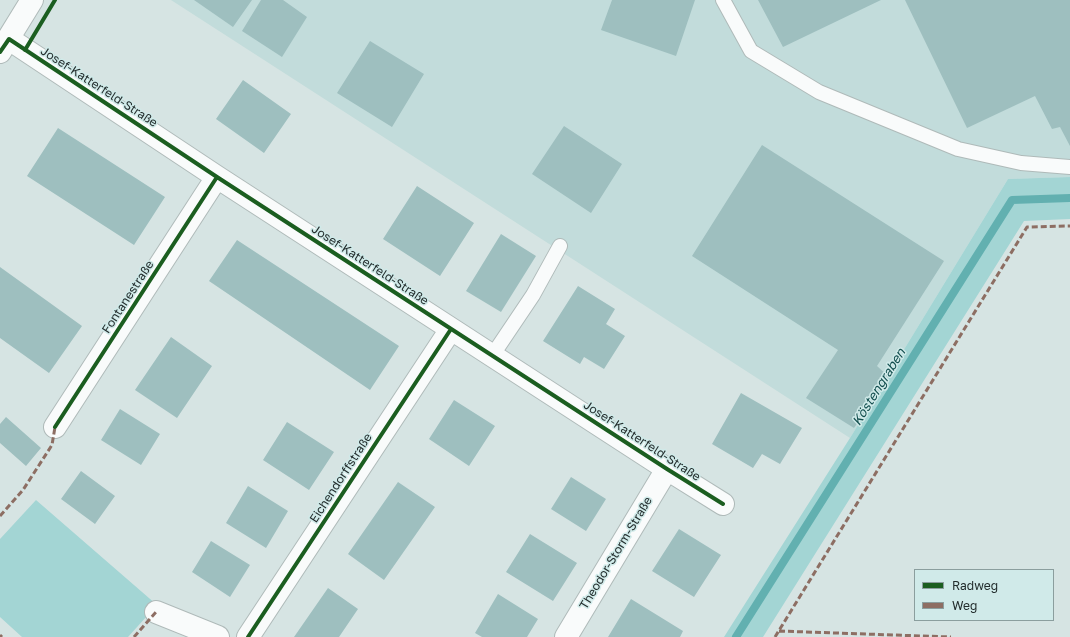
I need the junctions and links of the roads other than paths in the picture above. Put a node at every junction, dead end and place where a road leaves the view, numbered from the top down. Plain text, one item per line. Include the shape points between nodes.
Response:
1 (32, 0) edge
2 (723, 0) edge
3 (4, 46) edge
4 (1070, 167) edge
5 (217, 177) junction
6 (560, 246) dead end
7 (451, 329) junction
8 (492, 356) junction
9 (55, 428) dead end
10 (667, 470) junction
11 (723, 504) dead end
12 (156, 612) dead end
13 (218, 637) edge
14 (248, 637) edge
15 (566, 637) edge

1 - 3 street
2 - 4 lane via 751,51 818,92 958,149 1022,163
3 - 5 street, Josef-Katterfeld-Straße
5 - 7 street, Josef-Katterfeld-Straße
5 - 9 street, Fontanestraße
6 - 8 lane via 533,295
7 - 8 street, Josef-Katterfeld-Straße
7 - 14 street, Eichendorffstraße
8 - 10 street, Josef-Katterfeld-Straße
10 - 11 street, Josef-Katterfeld-Straße
10 - 15 street, Theodor-Storm-Straße
12 - 13 street

